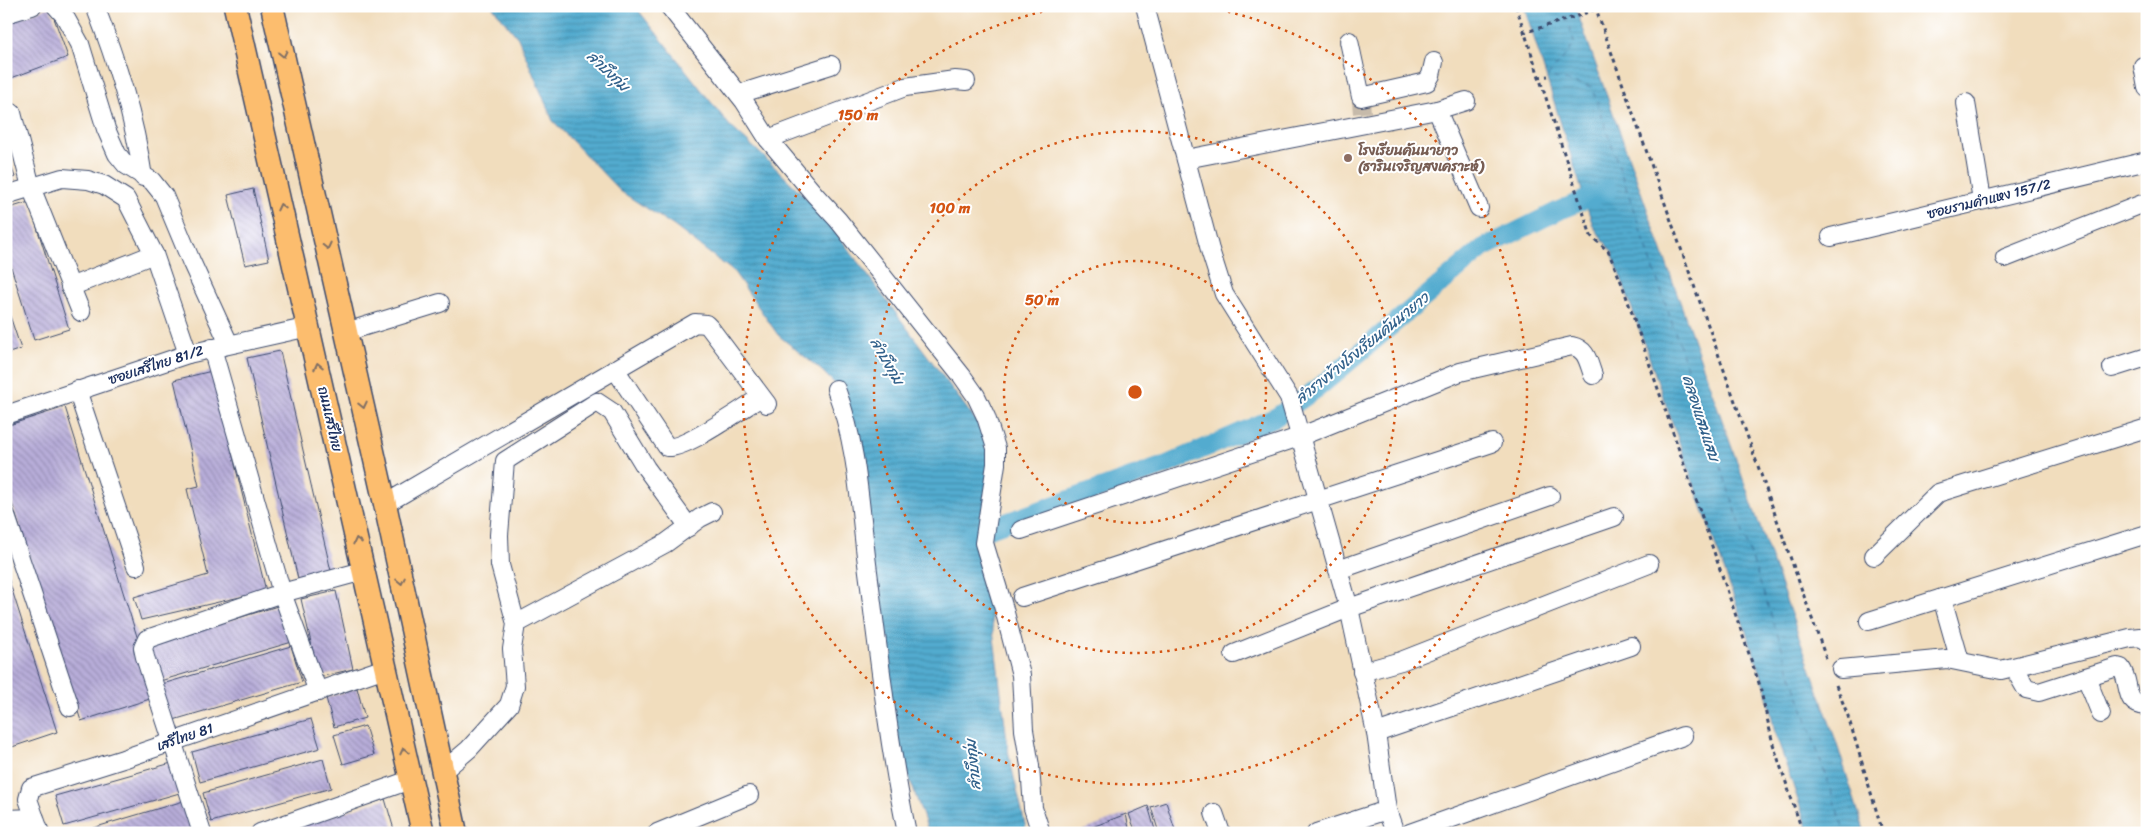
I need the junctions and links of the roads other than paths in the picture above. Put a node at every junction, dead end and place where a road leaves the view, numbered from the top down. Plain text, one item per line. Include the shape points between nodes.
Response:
1 (32, 6) edge
2 (56, 6) edge
3 (95, 6) edge
4 (235, 6) edge
5 (272, 6) edge
6 (669, 6) edge
7 (1145, 6) edge
8 (6, 14) edge
9 (1349, 41) dead end
10 (1434, 62) dead end
11 (831, 65) dead end
12 (2147, 65) edge
13 (966, 81) dead end
14 (2147, 88) edge
15 (739, 94) junction
16 (1466, 102) dead end
17 (1966, 103) dead end
18 (1362, 109) junction
19 (1437, 110) junction
20 (12, 113) dead end
21 (768, 139) junction
22 (1186, 159) junction
23 (2147, 160) edge
24 (144, 176) junction
25 (31, 187) junction
26 (6, 195) edge
27 (1982, 200) junction
28 (2147, 202) edge
29 (1479, 208) dead end
30 (1831, 236) dead end
31 (154, 254) junction
32 (2005, 258) dead end
33 (70, 287) junction
34 (440, 303) dead end
35 (81, 312) dead end
36 (309, 327) junction
37 (346, 332) junction
38 (221, 346) junction
39 (188, 354) junction
40 (2147, 357) edge
41 (2112, 368) dead end
42 (615, 370) junction
43 (1593, 375) dead end
44 (836, 389) dead end
45 (77, 390) junction
46 (6, 415) edge
47 (2147, 428) edge
48 (1300, 437) junction
49 (1492, 443) dead end
50 (1550, 496) dead end
51 (1317, 499) junction
52 (385, 504) junction
53 (712, 512) dead end
54 (6, 516) edge
55 (1614, 516) dead end
56 (689, 527) junction
57 (1021, 530) dead end
58 (2147, 534) edge
59 (1874, 556) dead end
60 (1649, 564) dead end
61 (136, 566) dead end
62 (1338, 570) junction
63 (363, 571) junction
64 (282, 593) junction
65 (1022, 598) dead end
66 (1942, 598) junction
67 (1349, 608) junction
68 (1869, 621) dead end
69 (516, 624) junction
70 (2147, 641) edge
71 (1631, 646) dead end
72 (1234, 654) dead end
73 (1960, 661) junction
74 (384, 668) junction
75 (2014, 668) junction
76 (1362, 672) junction
77 (1835, 672) road end
78 (2086, 677) junction
79 (318, 692) junction
80 (2147, 706) edge
81 (70, 707) dead end
82 (2101, 714) dead end
83 (1376, 733) junction
84 (1683, 736) dead end
85 (171, 742) junction
86 (442, 772) junction
87 (410, 780) junction
88 (749, 795) dead end
89 (1387, 810) junction
90 (1214, 813) dead end
91 (6, 819) edge
92 (38, 825) edge
93 (278, 830) edge
94 (202, 833) edge
95 (260, 833) edge
96 (423, 833) edge
97 (456, 833) edge
98 (658, 833) edge
99 (907, 833) edge
100 (1040, 833) edge
101 (1222, 833) edge
102 (1316, 833) edge
103 (1395, 833) edge
104 (1410, 833) edge

1 - 8 street
2 - 24 street via 80,44 117,154 126,165
3 - 24 street via 115,58 136,132
36 -> 4 main road, ถนนเสรีไทย
5 -> 37 main road
6 - 15 street
7 - 22 street
9 - 18 street
10 - 18 street via 1427,82
11 - 15 street
12 - 14 street via 2143,66
13 - 21 street via 905,87
15 - 21 street
16 - 19 street
17 - 27 street
18 - 19 street
18 - 22 street
19 - 29 street
20 - 25 street
21 - 100 street via 838,220 976,396 992,433 997,452 984,543 1021,675 1033,808
22 - 48 street via 1224,294 1291,404
23 - 27 street, ซอยรามคำแหง 157/2
24 - 38 street via 164,196
25 - 26 street
25 - 31 street via 62,178 104,185 126,198
25 - 33 street
27 - 30 street, ซอยรามคำแหง 157/2
28 - 32 street
31 - 33 street
31 - 39 street
33 - 35 street
34 - 37 street
36 - 38 street, ซอยเสรีไทย 81/2
63 -> 36 main road, ถนนเสรีไทย
37 -> 52 main road
38 - 39 street, ซอยเสรีไทย 81/2
38 - 64 street
39 - 45 street, ซอยเสรีไทย 81/2
40 - 41 street
42 - 42 street via 690,325 702,323 710,328 764,400 688,442 667,448
42 - 52 street
43 - 48 street via 1585,353 1572,346 1460,372
44 - 99 street via 854,451 880,665
45 - 46 street, ซอยเสรีไทย 81/2
45 - 61 street
47 - 59 street via 1938,492
48 - 51 street
48 - 57 street
49 - 51 street
50 - 62 street
51 - 62 street
51 - 65 street
52 -> 86 main road
53 - 56 street
54 - 81 street
55 - 67 street
56 - 69 street via 666,543
56 - 69 street via 646,468 612,412 597,402 505,461 500,565
58 - 66 street
60 - 76 street via 1400,661
62 - 67 street
63 - 64 street
63 - 74 main road, ถนนเสรีไทย
64 - 79 street
64 - 85 street via 147,640 143,648 145,658
66 - 68 street
66 - 73 street
67 - 72 street
67 - 76 street
69 - 86 street via 512,649 514,686 509,705 469,749
70 - 75 street via 2140,637 2130,638
71 - 83 street
73 - 75 street via 1992,669
73 - 77 street via 1947,659
74 - 79 street, เสรีไทย 81
87 -> 74 main road, ถนนเสรีไทย
75 - 78 street via 2026,689 2038,692
76 - 83 street
78 - 80 street via 2122,668 2131,701
78 - 82 street
79 - 85 street, เสรีไทย 81
83 - 89 street
84 - 104 street
85 - 92 street, เสรีไทย 81 via 31,788 28,799
85 - 94 street
86 - 97 main road
87 - 93 street
87 - 96 main road, ถนนเสรีไทย
88 - 98 street
89 - 102 street
89 - 103 street
90 - 101 street
91 - 92 street
93 - 95 street

